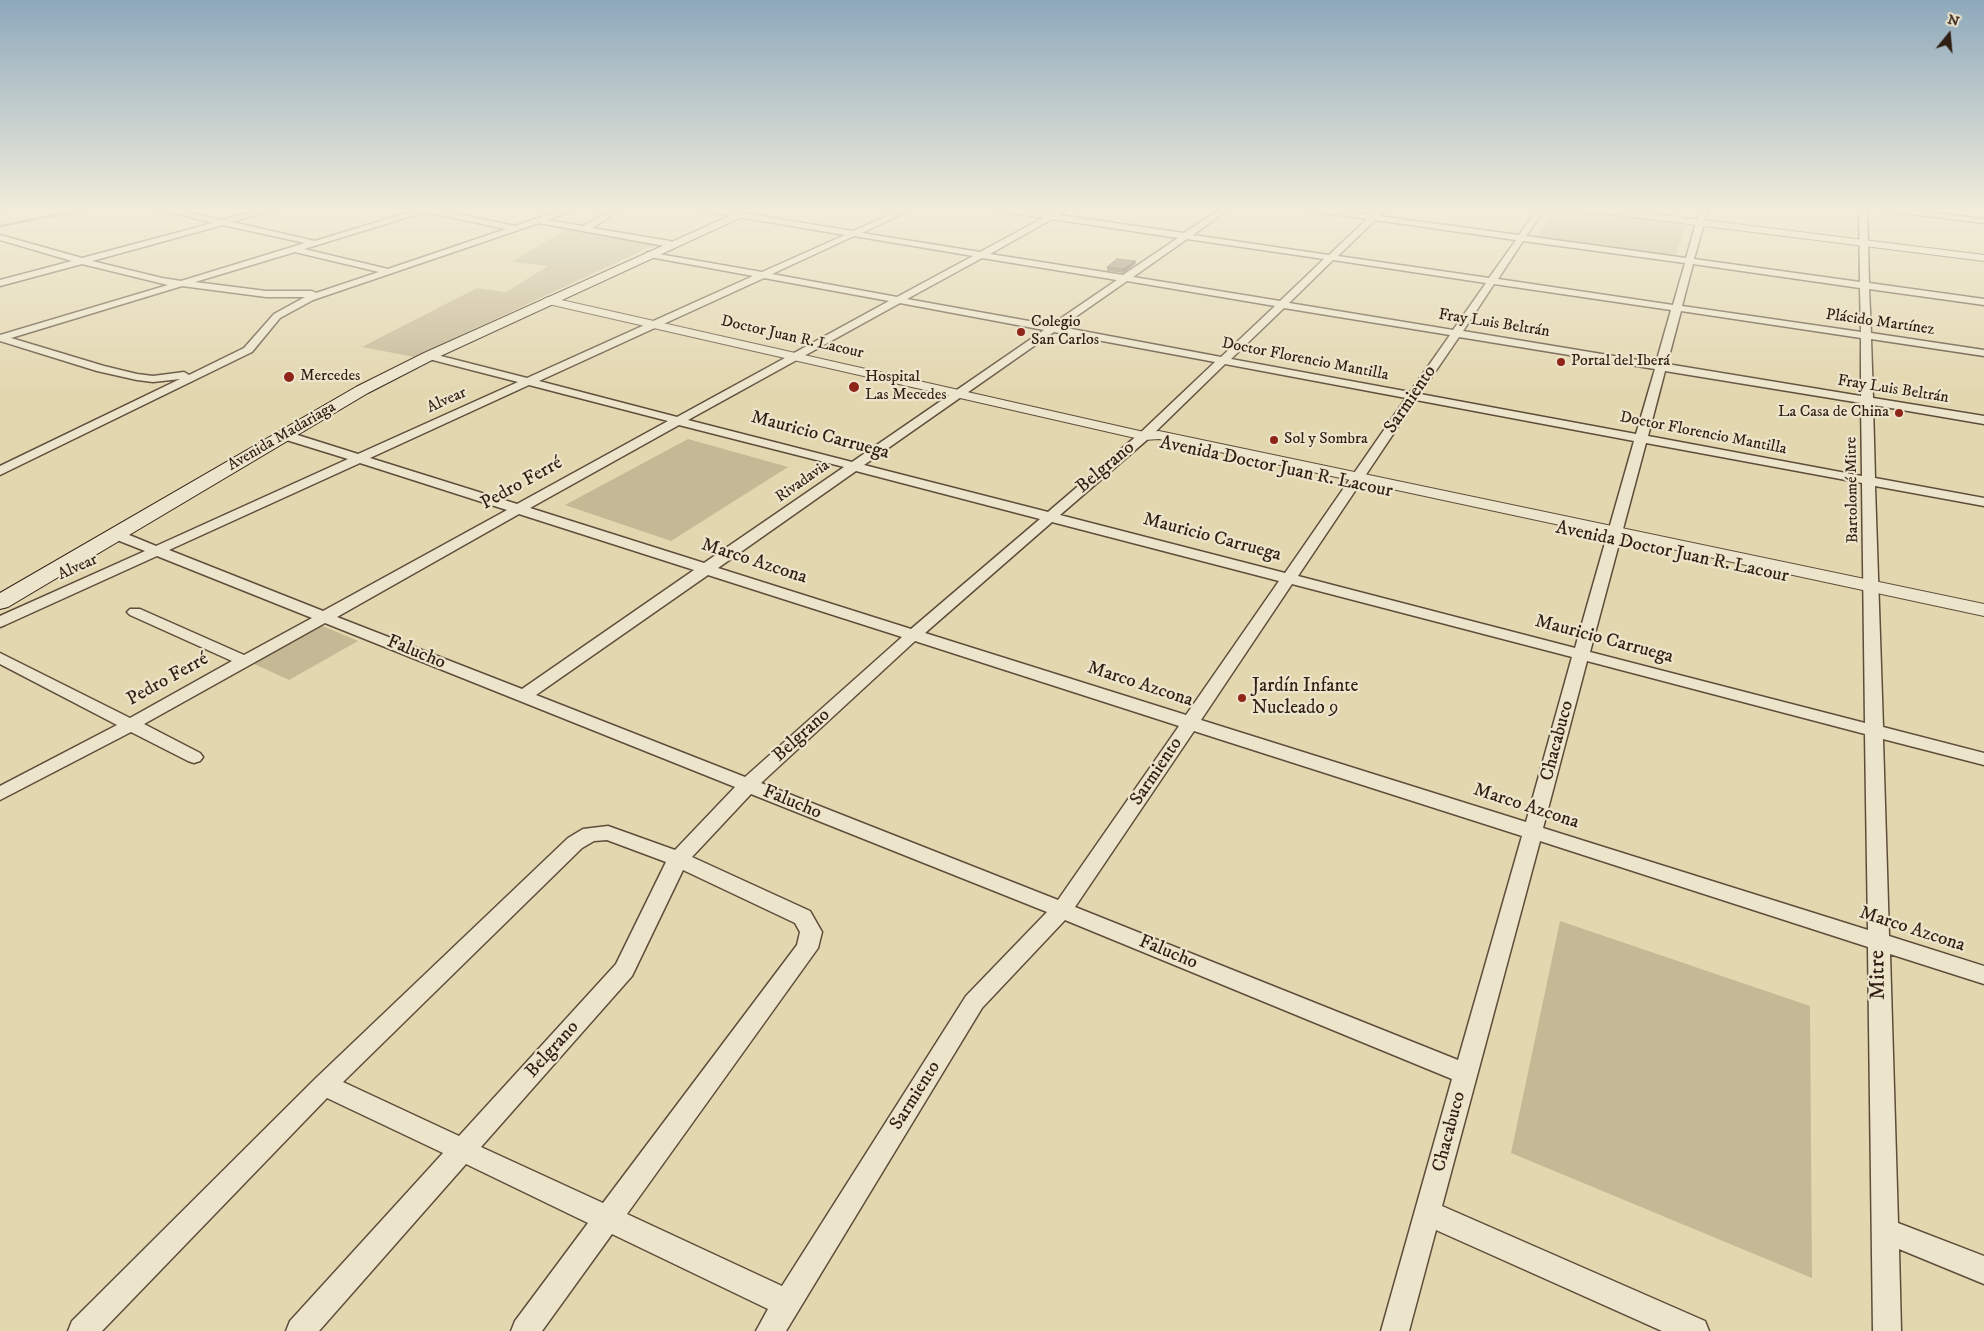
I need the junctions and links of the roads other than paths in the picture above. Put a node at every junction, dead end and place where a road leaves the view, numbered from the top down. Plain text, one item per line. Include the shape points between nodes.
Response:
1 (46, 271) edge
2 (122, 271) edge
3 (224, 271) edge
4 (389, 271) edge
5 (613, 271) edge
6 (741, 271) edge
7 (771, 271) edge
8 (952, 271) edge
9 (1081, 271) edge
10 (1134, 271) edge
11 (1317, 271) edge
12 (1430, 271) edge
13 (1498, 271) edge
14 (1687, 271) edge
15 (1756, 271) edge
16 (1865, 271) edge
17 (762, 275) junction
18 (1124, 278) junction
19 (1492, 280) junction
20 (0, 284) edge
21 (180, 284) junction
22 (1865, 286) junction
23 (298, 299) junction
24 (899, 300) junction
25 (548, 301) junction
26 (1984, 302) edge
27 (1282, 304) junction
28 (1677, 308) junction
29 (653, 325) junction
30 (1052, 329) junction
31 (1456, 333) junction
32 (1866, 336) junction
33 (0, 338) edge
34 (1984, 353) edge
35 (429, 356) junction
36 (795, 356) junction
37 (1223, 361) junction
38 (1661, 367) junction
39 (200, 372) junction
40 (529, 381) junction
41 (958, 394) junction
42 (1413, 396) junction
43 (1867, 401) junction
44 (679, 420) junction
45 (1984, 420) edge
46 (284, 435) junction
47 (1144, 436) junction
48 (1641, 439) junction
49 (358, 459) junction
50 (855, 466) junction
51 (0, 471) edge
52 (1355, 481) junction
53 (1869, 481) junction
54 (1984, 502) edge
55 (519, 510) junction
56 (1049, 516) junction
57 (117, 535) junction
58 (1614, 535) junction
59 (157, 550) junction
60 (706, 569) junction
61 (45, 576) junction
62 (1289, 579) junction
63 (79, 586) junction
64 (1871, 591) junction
65 (0, 602) edge
66 (1984, 610) edge
67 (135, 612) dead end
68 (325, 617) junction
69 (1984, 621) edge
70 (0, 622) edge
71 (913, 635) junction
72 (1582, 655) junction
73 (245, 661) junction
74 (3, 662) edge
75 (523, 696) junction
76 (1190, 723) junction
77 (132, 724) junction
78 (1874, 731) junction
79 (194, 757) dead end
80 (1984, 759) edge
81 (748, 785) junction
82 (0, 794) edge
83 (1533, 832) junction
84 (678, 859) junction
85 (1062, 910) junction
86 (1878, 941) junction
87 (1984, 975) edge
88 (1466, 1074) junction
89 (324, 1085) junction
90 (462, 1151) junction
91 (1428, 1213) junction
92 (609, 1219) junction
93 (1885, 1231) junction
94 (1984, 1270) edge
95 (786, 1303) junction
96 (82, 1331) edge
97 (300, 1331) edge
98 (525, 1331) edge
99 (770, 1331) edge
100 (1395, 1331) edge
101 (1696, 1331) edge
102 (1887, 1331) edge

1 - 20 street
2 - 21 street
3 - 21 street
4 - 23 street
5 - 25 main road, Avenida Madariaga
6 - 17 street, Doctor Florencio Mantilla
7 - 17 street, Alvear
8 - 24 street, Pedro Ferré
9 - 18 street, Fray Luis Beltrán
10 - 18 street, Rivadavia
11 - 27 street, Belgrano
12 - 19 street, Plácido Martínez
13 - 19 street, Sarmiento
14 - 28 street, Chacabuco
15 - 22 street
16 - 22 street, Bartolomé Mitre
17 - 24 street, Doctor Florencio Mantilla
17 - 29 street, Alvear
18 - 27 street, Fray Luis Beltrán
18 - 30 street, Rivadavia
19 - 28 street, Plácido Martínez
19 - 31 street, Sarmiento
21 - 23 street
21 - 33 street
22 - 26 street
22 - 32 street, Bartolomé Mitre
23 - 39 street via 248,350
24 - 30 street, Doctor Florencio Mantilla
24 - 36 street, Pedro Ferré
25 - 29 street, Doctor Juan R. Lacour
25 - 35 main road, Avenida Madariaga
27 - 31 street, Fray Luis Beltrán
27 - 37 street, Belgrano
28 - 32 street, Plácido Martínez
28 - 38 street, Chacabuco
29 - 36 street, Doctor Juan R. Lacour
29 - 40 street, Alvear
30 - 37 street, Doctor Florencio Mantilla
30 - 41 street, Rivadavia
31 - 38 street, Fray Luis Beltrán
31 - 42 street, Sarmiento
32 - 34 street, Plácido Martínez
32 - 43 street, Bartolomé Mitre
33 - 39 street via 101,370 137,377 161,378
35 - 40 street, Mauricio Carruega
35 - 46 main road, Avenida Madariaga
36 - 41 street, Doctor Juan R. Lacour
36 - 44 street, Pedro Ferré
37 - 42 street, Doctor Florencio Mantilla
37 - 47 street, Belgrano
38 - 43 street, Fray Luis Beltrán
38 - 48 street, Chacabuco
39 - 51 street
40 - 44 street, Mauricio Carruega
40 - 49 street, Alvear
41 - 47 street, Doctor Juan R. Lacour
41 - 50 street, Rivadavia
42 - 48 street, Doctor Florencio Mantilla
42 - 52 street, Sarmiento
43 - 45 street, Fray Luis Beltrán
43 - 53 street, Bartolomé Mitre
44 - 50 street, Mauricio Carruega
44 - 55 street, Pedro Ferré
46 - 49 street, Marco Azcona
46 - 57 main road, Avenida Madariaga
47 - 52 street, Avenida Doctor Juan R. Lacour via 1152,442
47 - 56 street, Belgrano
48 - 53 street, Doctor Florencio Mantilla
48 - 58 street, Chacabuco
49 - 55 street, Marco Azcona
49 - 59 street, Alvear
50 - 56 street, Mauricio Carruega
50 - 60 street, Rivadavia
52 - 58 street, Avenida Doctor Juan R. Lacour
52 - 62 street, Sarmiento
53 - 54 street, Doctor Florencio Mantilla
53 - 64 street, Bartolomé Mitre
55 - 60 street, Marco Azcona
55 - 68 street, Pedro Ferré
56 - 62 street, Mauricio Carruega
56 - 71 street, Belgrano
57 - 59 street, Falucho
57 - 61 main road, Avenida Madariaga
58 - 64 street, Avenida Doctor Juan R. Lacour
58 - 72 street, Chacabuco
59 - 63 street, Alvear
59 - 68 street, Falucho
60 - 71 street, Marco Azcona
60 - 75 street, Rivadavia
61 - 63 street via 48,582 61,586
61 - 65 main road, Avenida Madariaga
62 - 72 street, Mauricio Carruega
62 - 76 street, Sarmiento
63 - 70 street, Alvear
64 - 66 street, Avenida Doctor Juan R. Lacour
64 - 69 street, Avenida Doctor Juan R. Lacour
64 - 78 street, Mitre
67 - 73 street
68 - 73 street, Pedro Ferré
68 - 75 street, Falucho
71 - 76 street, Marco Azcona
71 - 81 street, Belgrano
72 - 78 street, Mauricio Carruega
72 - 83 street, Chacabuco
73 - 77 street, Pedro Ferré
74 - 77 street
75 - 81 street, Falucho
76 - 83 street, Marco Azcona
76 - 85 street, Sarmiento
77 - 79 street
77 - 82 street, Pedro Ferré
78 - 80 street, Mauricio Carruega
78 - 86 street, Mitre
81 - 84 street, Belgrano
81 - 85 street, Falucho
83 - 86 street, Marco Azcona
83 - 88 street, Chacabuco
84 - 89 street via 608,833 590,834
84 - 90 street, Belgrano via 624,970
84 - 92 street via 803,917 811,932 808,948
85 - 88 street, Falucho
85 - 95 street, Sarmiento via 974,1002
86 - 87 street, Marco Azcona
86 - 93 street, Mitre
88 - 91 street, Chacabuco
89 - 90 street
89 - 96 street
90 - 92 street
90 - 97 street, Belgrano
91 - 100 street, Chacabuco
91 - 101 street
92 - 95 street
92 - 98 street
93 - 94 street
93 - 102 street, Mitre
95 - 99 street, Sarmiento

